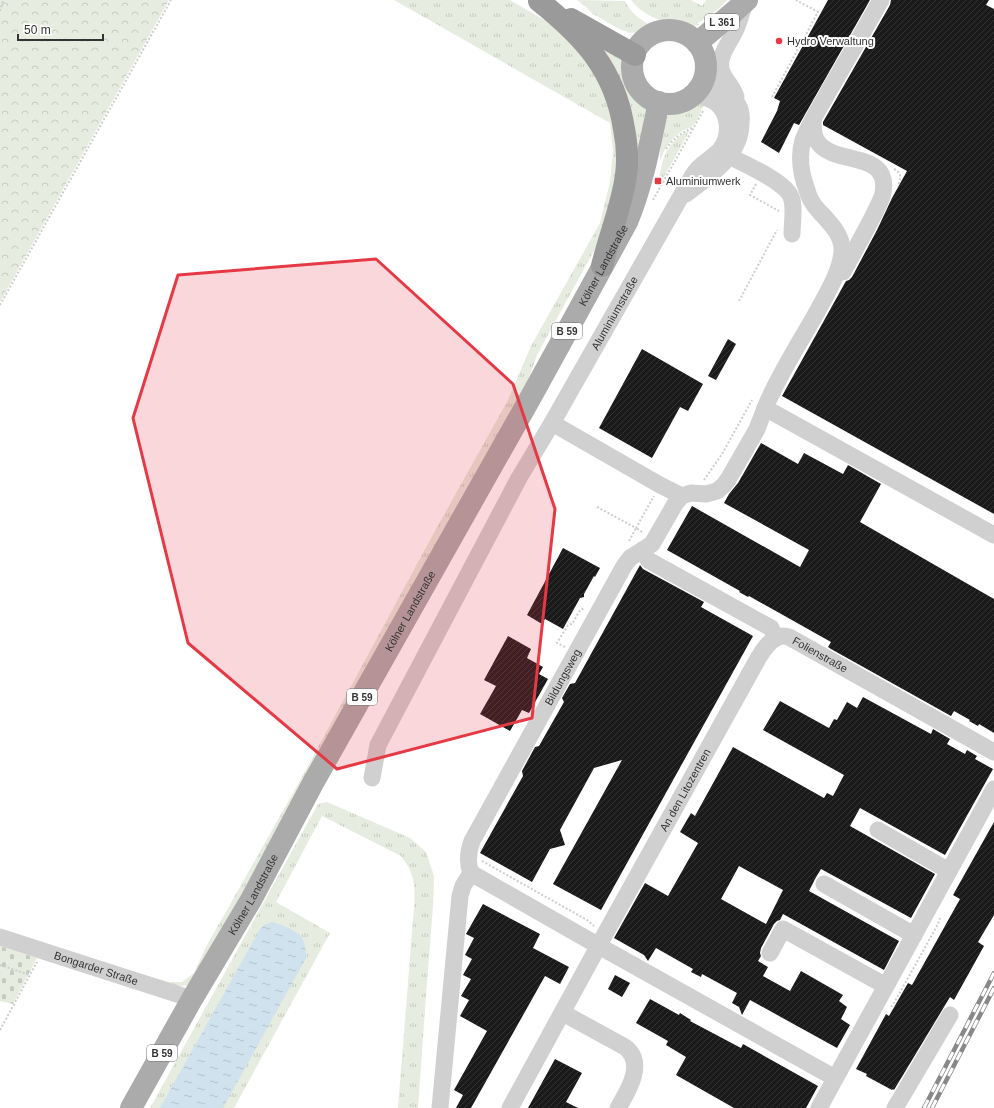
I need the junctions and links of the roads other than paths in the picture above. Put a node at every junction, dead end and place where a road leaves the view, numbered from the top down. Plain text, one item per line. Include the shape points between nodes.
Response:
1 (560, 0) edge
2 (881, 0) edge
3 (538, 1) edge
4 (746, 1) edge
5 (697, 43) junction
6 (638, 49) junction
7 (700, 85) junction
8 (659, 102) junction
9 (739, 106) junction
10 (813, 120) junction
11 (729, 156) junction
12 (676, 204) junction
13 (828, 221) junction
14 (869, 224) junction
15 (786, 230) road end
16 (602, 266) junction
17 (831, 286) junction
18 (759, 403) junction
19 (552, 423) junction
20 (690, 494) junction
21 (994, 535) edge
22 (648, 560) dead end
23 (776, 638) junction
24 (994, 752) edge
25 (372, 778) dead end
26 (994, 789) edge
27 (878, 830) dead end
28 (949, 871) junction
29 (471, 873) junction
30 (824, 884) dead end
31 (914, 935) junction
32 (0, 937) edge
33 (602, 940) junction
34 (770, 953) dead end
35 (886, 986) junction
36 (192, 999) junction
37 (563, 1013) junction
38 (950, 1015) dead end
39 (835, 1078) junction
40 (131, 1108) edge
41 (440, 1108) edge
42 (510, 1108) edge
43 (618, 1108) edge
44 (819, 1108) edge
45 (895, 1108) edge

1 - 6 highway
2 - 10 street
3 - 6 highway
3 - 16 highway via 577,34 593,53 611,84 623,121 627,147 626,173 622,198
4 - 5 main road, L 361
4 - 9 street, Aluminiumstraße via 720,63 723,75 734,90
5 - 6 main road via 688,35 672,30 657,32 648,37
5 - 7 main road via 706,65
6 - 8 main road via 633,61 633,73 637,84 644,94
7 - 8 main road via 687,99 678,103
7 - 9 street
7 - 12 street, Aluminiumstraße via 722,109 728,128 727,136 720,150 697,168
8 - 16 main road, Kölner Landstraße / B 59 via 636,199 627,222
9 - 11 street, Aluminiumstraße via 741,128 738,143
10 - 13 street via 803,141 800,164 811,201
10 - 14 street via 816,140 823,148 838,156 867,162 877,168 882,175 883,194
11 - 12 street, Aluminiumstraße
11 - 15 street via 787,190 792,202
12 - 19 street, Aluminiumstraße
13 - 14 street via 854,231
13 - 17 street via 842,244 840,262
14 - 17 street via 841,275
16 - 36 main road, Kölner Landstraße / B 59 via 250,900
17 - 18 street via 773,388
18 - 20 street via 757,429 724,485 717,491 706,494
18 - 21 street
19 - 20 street via 660,485
19 - 25 street, Aluminiumstraße via 520,478 378,745
20 - 29 street, Bildungsweg via 675,504 650,546 627,562 472,841 468,854
22 - 23 street, Folienstraße via 771,628
23 - 24 street, Folienstraße via 791,638
23 - 33 street, An den Litozentren via 754,664
26 - 28 street
27 - 28 street
28 - 31 street
29 - 33 street
29 - 41 street via 460,896
30 - 31 street
31 - 35 street
32 - 36 street, Bongarder Straße
33 - 37 street, An den Litozentren
33 - 39 street
34 - 35 street via 783,929
35 - 39 street
36 - 40 main road, Kölner Landstraße / B 59
37 - 42 street, An den Litozentren
37 - 43 street via 625,1047 632,1054 635,1064 633,1076
38 - 45 street
39 - 44 street

